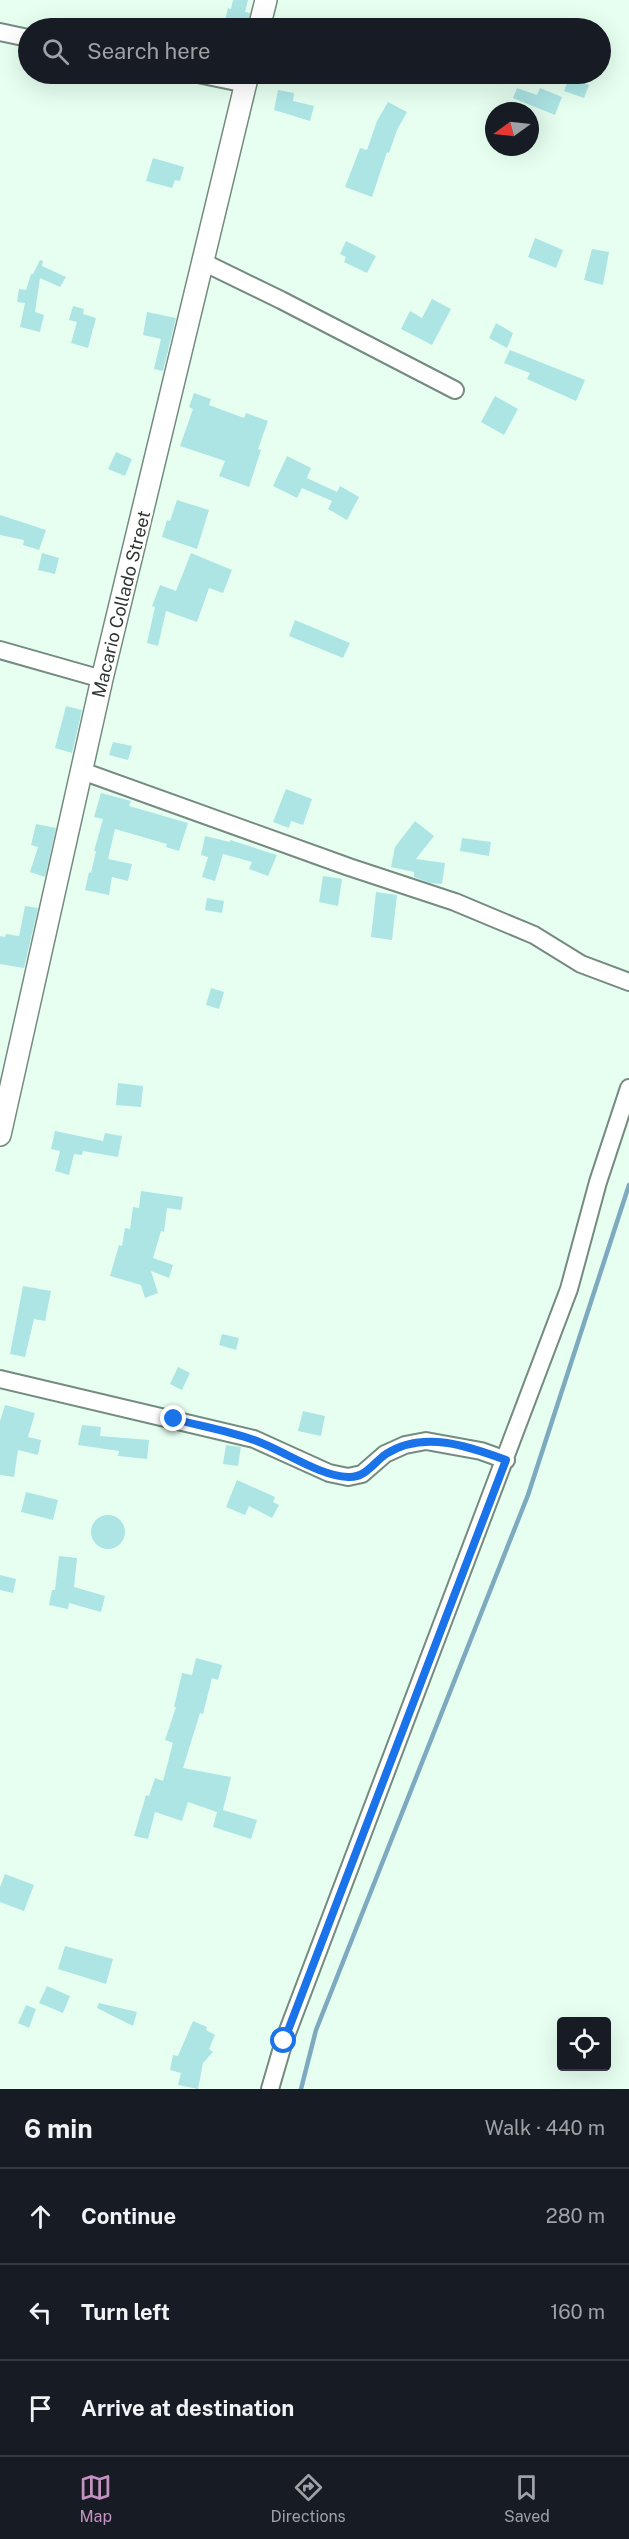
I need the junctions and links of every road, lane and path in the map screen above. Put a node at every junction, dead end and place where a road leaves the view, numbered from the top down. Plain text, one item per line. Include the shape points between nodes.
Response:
1 (266, 0) edge
2 (262, 18) edge
3 (0, 32) edge
4 (18, 36) edge
5 (246, 84) edge
6 (203, 262) junction
7 (455, 390) dead end
8 (0, 650) edge
9 (102, 679) junction
10 (82, 771) junction
11 (629, 982) edge
12 (629, 1088) edge
13 (1, 1126) edge
14 (0, 1379) edge
15 (506, 1460) junction
16 (270, 2089) edge

1 - 2 street
3 - 4 street
5 - 6 street, Macario Collado Street
6 - 7 street
6 - 9 street, Macario Collado Street
8 - 9 street
9 - 10 street, Macario Collado Street
10 - 11 street via 455,902 534,935 581,964
10 - 13 street, Macario Collado Street
12 - 15 street via 569,1289
14 - 15 street via 254,1439 329,1473 348,1477 363,1474 386,1454 405,1445 426,1441
15 - 16 street via 284,2041

